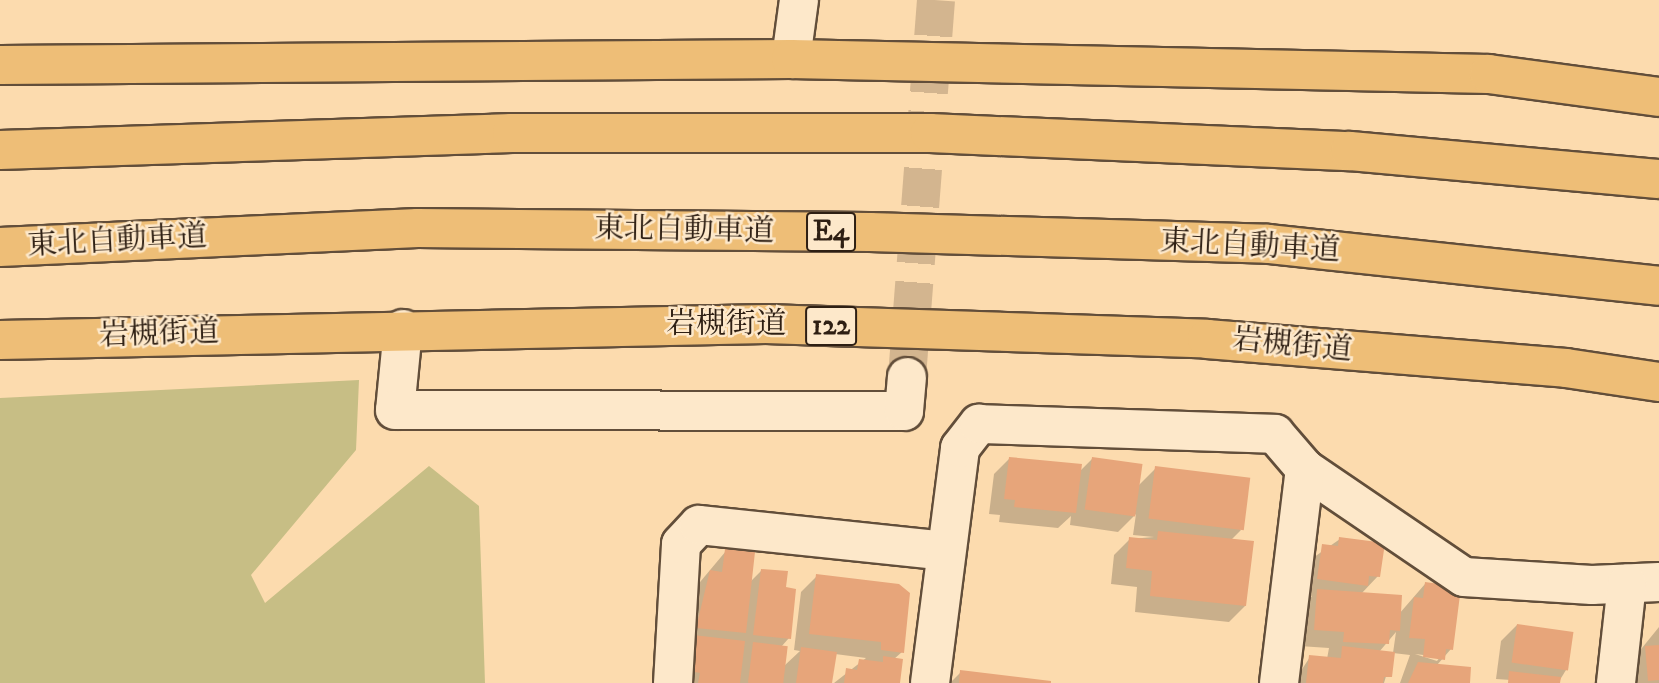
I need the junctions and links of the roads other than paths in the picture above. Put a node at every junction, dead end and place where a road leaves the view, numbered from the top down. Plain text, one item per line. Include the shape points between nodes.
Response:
1 (799, 0) edge
2 (790, 59) junction
3 (0, 65) edge
4 (1659, 97) edge
5 (0, 150) edge
6 (1659, 179) edge
7 (0, 247) edge
8 (1659, 286) edge
9 (403, 329) junction
10 (0, 340) edge
11 (907, 377) tunnel mouth
12 (1659, 382) edge
13 (1305, 469) junction
14 (946, 551) junction
15 (1643, 583) edge
16 (673, 683) edge
17 (930, 683) edge
18 (1279, 683) edge
19 (1616, 683) edge

1 - 2 street
2 - 3 highway
2 - 4 highway via 1489,74
5 - 6 highway via 512,133 930,133 1350,151
7 - 8 highway, 東北自動車道 / E4 via 418,228 870,233 1268,244
9 - 10 highway, 岩槻街道 / 122
9 - 11 street via 395,410 904,411
9 - 12 highway, 岩槻街道 / 122 via 766,324 1207,339 1566,368
13 - 14 street via 1275,434 979,424 961,448
13 - 15 street via 1464,577
13 - 18 street
14 - 16 street via 699,525 681,544
14 - 17 street
15 - 19 street

